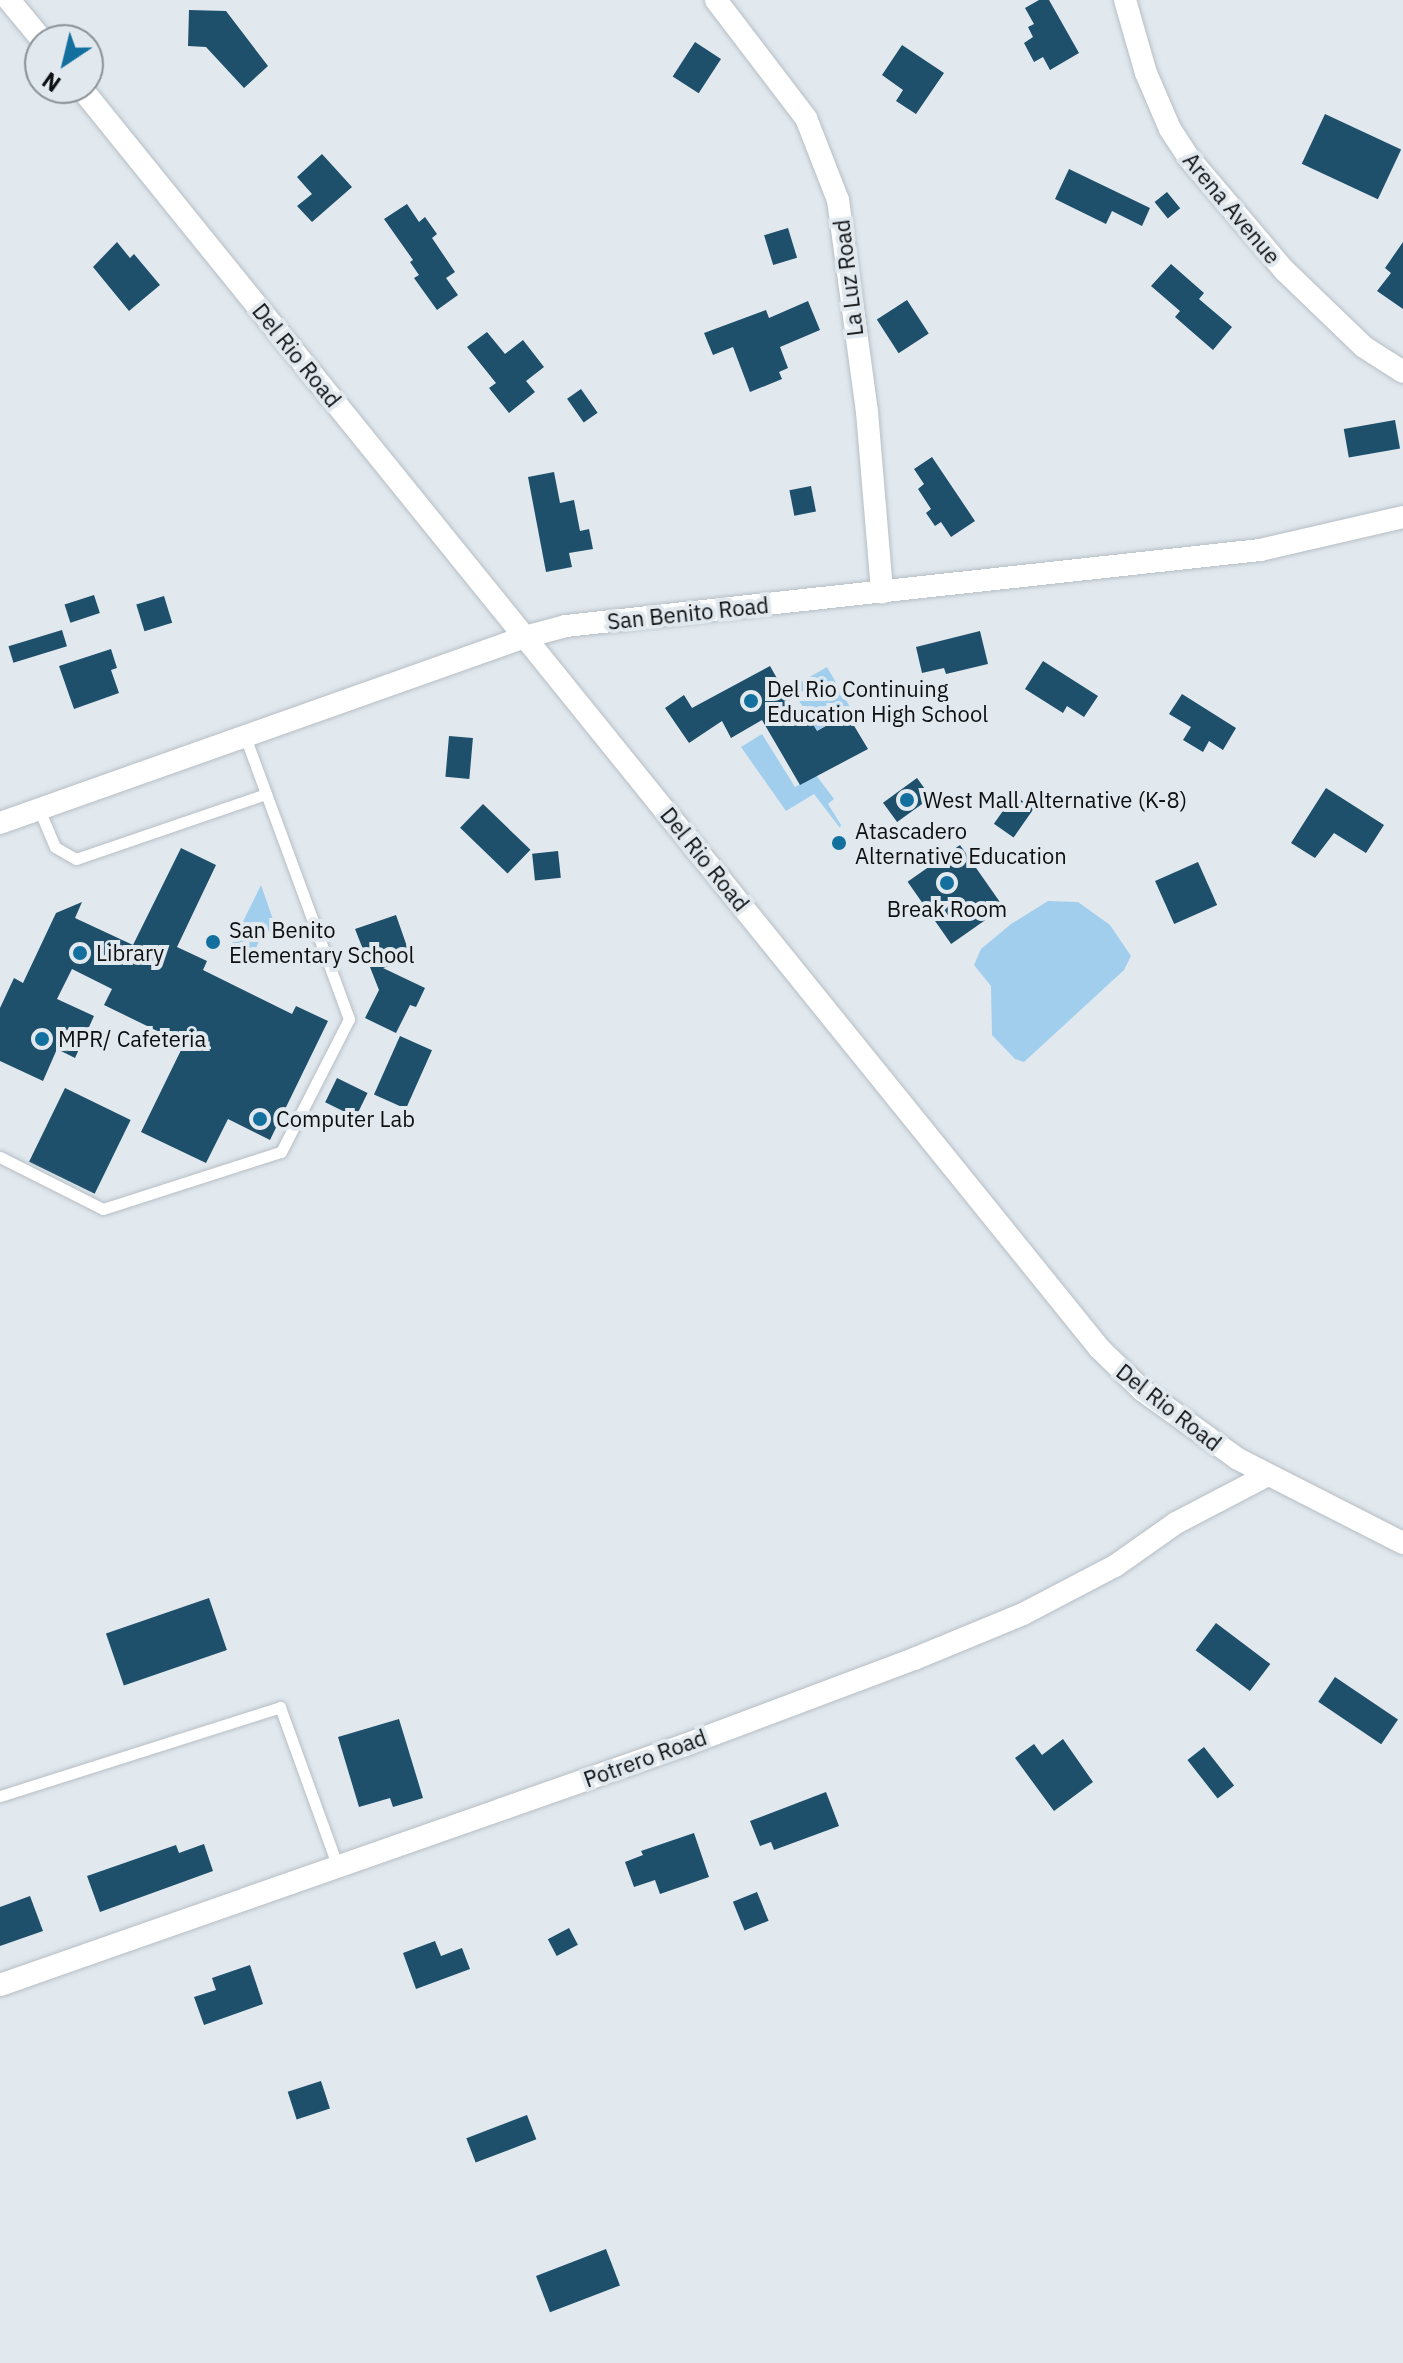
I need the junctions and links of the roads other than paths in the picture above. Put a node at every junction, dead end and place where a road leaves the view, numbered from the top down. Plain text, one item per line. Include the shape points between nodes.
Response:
1 (9, 0) edge
2 (716, 0) edge
3 (1125, 0) edge
4 (29, 24) edge
5 (94, 104) edge
6 (1403, 372) edge
7 (1403, 517) edge
8 (882, 592) junction
9 (525, 637) junction
10 (245, 736) junction
11 (266, 794) junction
12 (39, 809) junction
13 (0, 823) edge
14 (0, 1157) edge
15 (1266, 1476) junction
16 (1403, 1543) edge
17 (0, 1796) edge
18 (338, 1867) junction
19 (0, 1985) edge

1 - 4 street
2 - 8 street, La Luz Road via 806,118 838,200 867,412
3 - 6 street, Arena Avenue via 1146,73 1189,158 1284,270 1364,347
5 - 9 street, Del Rio Road
7 - 8 street, San Benito Road via 1260,550
8 - 9 street, San Benito Road via 566,626
9 - 10 street, San Benito Road
9 - 15 street, Del Rio Road via 1100,1349 1171,1413
10 - 11 lane
10 - 12 street, San Benito Road
11 - 12 lane via 76,859 55,847
11 - 14 lane via 349,1019 281,1152 103,1209
12 - 13 street, San Benito Road
15 - 16 street, Del Rio Road
15 - 18 street, Potrero Road via 1023,1614 685,1745
17 - 18 lane via 280,1707
18 - 19 street, Potrero Road

